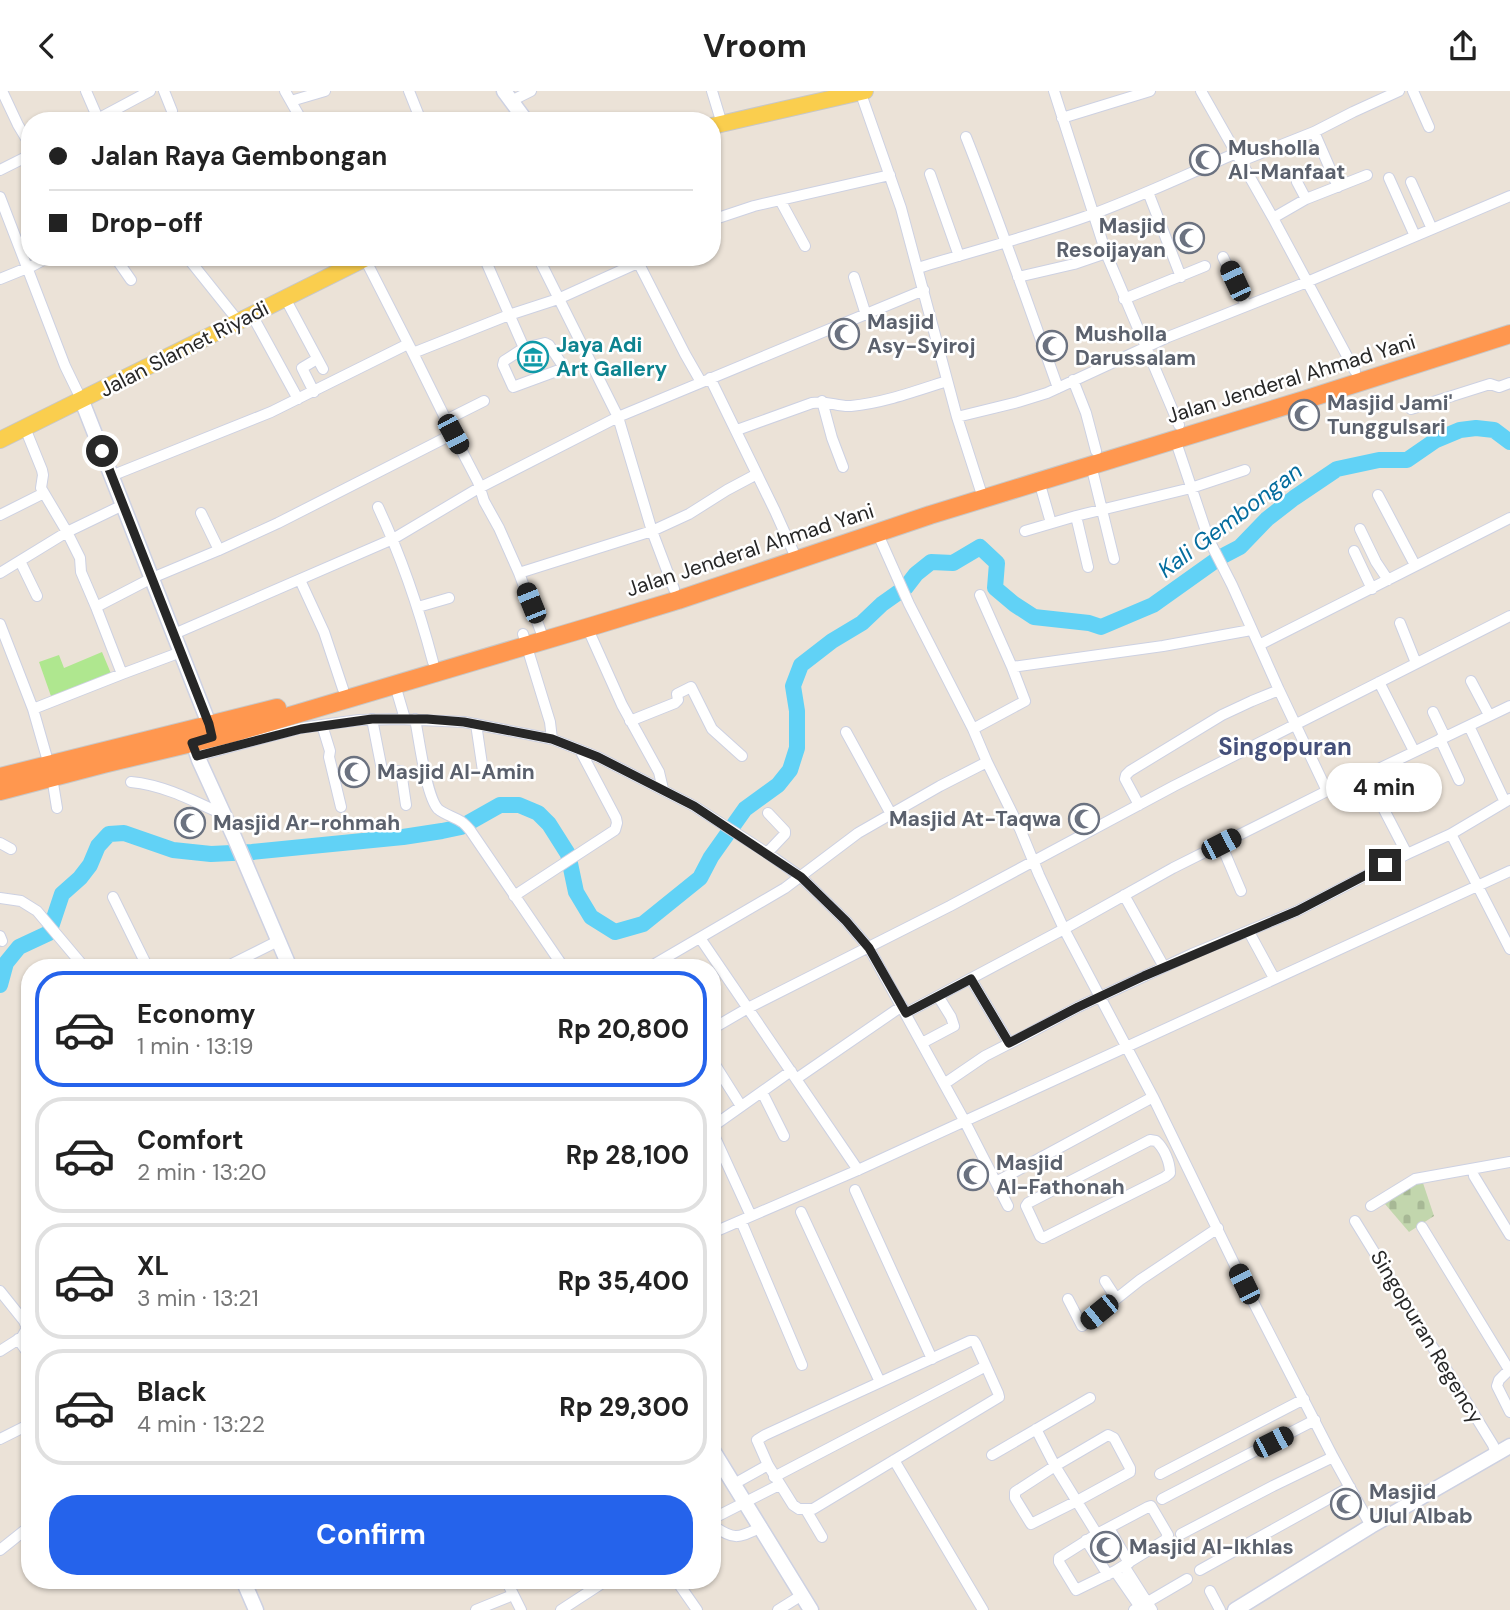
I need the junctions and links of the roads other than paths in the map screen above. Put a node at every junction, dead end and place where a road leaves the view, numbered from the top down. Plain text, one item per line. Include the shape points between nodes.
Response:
1 (86, 91) edge
2 (150, 91) edge
3 (164, 91) edge
4 (285, 91) edge
5 (325, 91) edge
6 (409, 91) edge
7 (531, 91) edge
8 (712, 91) edge
9 (862, 91) edge
10 (1054, 91) edge
11 (1150, 91) edge
12 (1201, 91) edge
13 (1399, 91) edge
14 (1413, 91) edge
15 (3, 93) dead end
16 (507, 96) edge
17 (291, 101) junction
18 (172, 111) dead end
19 (94, 112) edge
20 (112, 112) edge
21 (297, 112) edge
22 (417, 112) edge
23 (519, 112) edge
24 (715, 112) edge
25 (1062, 118) junction
26 (721, 124) edge
27 (1429, 127) dead end
28 (21, 130) edge
29 (1314, 132) junction
30 (966, 137) dead end
31 (1239, 157) junction
32 (21, 160) edge
33 (0, 170) edge
34 (930, 174) dead end
35 (890, 175) junction
36 (1367, 176) dead end
37 (1389, 178) dead end
38 (1410, 182) dead end
39 (1297, 183) dead end
40 (1338, 187) junction
41 (1148, 192) junction
42 (1510, 196) edge
43 (0, 197) edge
44 (780, 199) junction
45 (1306, 199) junction
46 (1092, 214) junction
47 (721, 217) edge
48 (1273, 218) junction
49 (1432, 229) junction
50 (1415, 236) junction
51 (1006, 243) junction
52 (806, 246) dead end
53 (21, 253) edge
54 (1106, 253) junction
55 (958, 256) junction
56 (1223, 257) dead end
57 (26, 266) edge
58 (32, 266) edge
59 (121, 266) edge
60 (196, 266) edge
61 (350, 266) edge
62 (370, 266) edge
63 (488, 266) edge
64 (542, 266) edge
65 (634, 266) edge
66 (640, 266) edge
67 (1205, 266) dead end
68 (918, 268) junction
69 (27, 269) junction
70 (854, 277) dead end
71 (1018, 277) junction
72 (1181, 277) junction
73 (0, 279) edge
74 (131, 280) dead end
75 (1307, 282) junction
76 (924, 291) junction
77 (285, 298) junction
78 (558, 299) junction
79 (1124, 299) junction
80 (1246, 305) junction
81 (509, 315) junction
82 (866, 315) junction
83 (245, 318) junction
84 (1510, 323) edge
85 (1510, 334) edge
86 (1145, 346) junction
87 (411, 348) junction
88 (524, 348) junction
89 (317, 359) junction
90 (323, 369) dead end
91 (1355, 371) junction
92 (706, 380) junction
93 (1073, 380) junction
94 (947, 381) junction
95 (1510, 383) edge
96 (1058, 388) junction
97 (314, 391) junction
98 (1303, 394) junction
99 (298, 400) junction
100 (82, 401) junction
101 (484, 401) dead end
102 (822, 401) junction
103 (1411, 409) dead end
104 (618, 417) junction
105 (957, 417) junction
106 (446, 420) junction
107 (25, 428) junction
108 (737, 431) junction
109 (1177, 432) junction
110 (453, 434) junction
111 (0, 440) edge
112 (1093, 458) junction
113 (843, 467) dead end
114 (1245, 470) dead end
115 (757, 474) junction
116 (111, 476) junction
117 (1039, 481) junction
118 (480, 488) junction
119 (1191, 488) junction
120 (981, 492) junction
121 (44, 493) junction
122 (1378, 495) dead end
123 (123, 505) junction
124 (378, 507) dead end
125 (1101, 508) junction
126 (201, 513) dead end
127 (0, 515) edge
128 (1076, 516) junction
129 (1510, 518) edge
130 (1051, 523) junction
131 (1360, 529) dead end
132 (652, 530) junction
133 (1025, 531) dead end
134 (67, 532) junction
135 (877, 532) junction
136 (393, 539) junction
137 (219, 550) junction
138 (1354, 551) dead end
139 (794, 555) junction
140 (1114, 559) dead end
141 (20, 561) junction
142 (1415, 565) junction
143 (1088, 566) dead end
144 (1, 570) edge
145 (519, 573) junction
146 (152, 578) junction
147 (300, 580) junction
148 (1388, 580) junction
149 (674, 589) junction
150 (1372, 589) junction
151 (980, 595) dead end
152 (37, 596) dead end
153 (449, 598) dead end
154 (96, 607) junction
155 (418, 607) junction
156 (1510, 616) edge
157 (1400, 622) dead end
158 (0, 624) edge
159 (587, 627) junction
160 (1251, 630) junction
161 (174, 634) junction
162 (534, 637) junction
163 (1259, 645) junction
164 (181, 652) junction
165 (433, 662) junction
166 (1416, 663) junction
167 (1012, 667) junction
168 (122, 674) junction
169 (1471, 681) dead end
170 (1379, 682) junction
171 (395, 685) junction
172 (343, 688) junction
173 (1279, 691) junction
174 (1510, 706) edge
175 (33, 709) junction
176 (1433, 712) dead end
177 (1489, 715) junction
178 (372, 719) junction
179 (410, 719) junction
180 (630, 721) junction
181 (475, 724) junction
182 (1295, 724) junction
183 (322, 725) junction
184 (1469, 726) junction
185 (973, 729) junction
186 (211, 731) junction
187 (846, 732) dead end
188 (1443, 738) junction
189 (552, 739) junction
190 (193, 743) junction
191 (580, 750) junction
192 (1414, 751) junction
193 (742, 756) dead end
194 (987, 762) junction
195 (51, 771) junction
196 (483, 771) dead end
197 (1366, 775) junction
198 (0, 778) edge
199 (1460, 780) dead end
200 (131, 782) dead end
201 (663, 789) junction
202 (0, 791) edge
203 (1327, 791) junction
204 (1508, 801) edge
205 (1139, 805) junction
206 (406, 806) dead end
207 (341, 807) dead end
208 (57, 808) dead end
209 (768, 813) dead end
210 (891, 814) junction
211 (224, 815) junction
212 (1451, 834) junction
213 (0, 843) edge
214 (1221, 844) junction
215 (11, 849) dead end
216 (767, 853) junction
217 (1407, 854) junction
218 (1034, 861) junction
219 (1510, 871) edge
220 (801, 877) junction
221 (1478, 886) junction
222 (1241, 891) dead end
223 (1124, 895) junction
224 (514, 896) junction
225 (113, 897) dead end
226 (0, 898) edge
227 (1064, 929) junction
228 (1249, 932) junction
229 (700, 938) junction
230 (278, 941) junction
231 (869, 948) junction
232 (1510, 949) edge
233 (78, 959) edge
234 (144, 959) edge
235 (242, 959) edge
236 (286, 959) edge
237 (558, 959) edge
238 (664, 959) edge
239 (714, 959) edge
240 (1164, 967) junction
241 (721, 969) edge
242 (1274, 978) junction
243 (971, 979) junction
244 (938, 996) junction
245 (1100, 997) junction
246 (748, 1008) junction
247 (904, 1010) junction
248 (721, 1024) edge
249 (922, 1043) junction
250 (1009, 1043) junction
251 (1126, 1046) junction
252 (721, 1075) edge
253 (794, 1075) junction
254 (944, 1084) junction
255 (762, 1091) junction
256 (1153, 1097) junction
257 (741, 1106) junction
258 (964, 1120) junction
259 (721, 1122) edge
260 (784, 1136) dead end
261 (721, 1149) edge
262 (1179, 1151) junction
263 (1166, 1158) junction
264 (1510, 1162) edge
265 (858, 1170) junction
266 (1474, 1176) dead end
267 (996, 1182) junction
268 (855, 1190) dead end
269 (1008, 1206) dead end
270 (1371, 1206) dead end
271 (801, 1212) dead end
272 (751, 1216) junction
273 (741, 1221) junction
274 (1355, 1221) dead end
275 (1422, 1227) dead end
276 (721, 1229) edge
277 (1510, 1235) edge
278 (1221, 1236) junction
279 (1105, 1281) dead end
280 (0, 1291) edge
281 (1116, 1298) junction
282 (1068, 1299) dead end
283 (21, 1318) edge
284 (21, 1336) edge
285 (18, 1339) junction
286 (21, 1343) edge
287 (0, 1351) edge
288 (932, 1359) junction
289 (802, 1366) dead end
290 (986, 1366) junction
291 (880, 1382) junction
292 (1090, 1398) dead end
293 (1304, 1399) junction
294 (1510, 1412) edge
295 (1315, 1420) junction
296 (21, 1428) edge
297 (1036, 1429) junction
298 (0, 1439) edge
299 (1510, 1446) edge
300 (1496, 1454) junction
301 (992, 1455) dead end
302 (1333, 1457) junction
303 (894, 1460) junction
304 (721, 1461) edge
305 (768, 1465) junction
306 (1055, 1466) junction
307 (1160, 1474) dead end
308 (740, 1481) junction
309 (776, 1481) junction
310 (1350, 1487) junction
311 (1162, 1499) dead end
312 (750, 1500) junction
313 (1077, 1501) junction
314 (806, 1510) junction
315 (721, 1514) edge
316 (1371, 1526) junction
317 (762, 1527) junction
318 (1109, 1528) junction
319 (721, 1530) edge
320 (21, 1534) edge
321 (1097, 1534) junction
322 (1181, 1534) dead end
323 (822, 1537) dead end
324 (1086, 1540) junction
325 (0, 1550) edge
326 (1119, 1569) junction
327 (1200, 1570) dead end
328 (1187, 1579) dead end
329 (247, 1589) edge
330 (510, 1589) edge
331 (593, 1589) edge
332 (682, 1589) edge
333 (1210, 1591) dead end
334 (802, 1595) junction
335 (508, 1597) dead end
336 (1143, 1608) edge
337 (256, 1610) edge
338 (476, 1610) edge
339 (521, 1610) edge
340 (561, 1610) edge
341 (697, 1610) edge
342 (778, 1610) edge
343 (811, 1610) edge
344 (983, 1610) edge
345 (1220, 1610) edge
346 (1235, 1610) edge

1 - 19 street
2 - 20 street
3 - 18 street
4 - 17 street
5 - 17 street
6 - 22 street
7 - 16 street
8 - 24 street
9 - 26 main road
9 - 35 street
10 - 25 street
11 - 25 street
12 - 31 street
13 - 29 street
14 - 27 street
15 - 28 street
16 - 23 street
17 - 21 street
25 - 46 street
29 - 31 street
29 - 40 street
30 - 51 street
31 - 41 street
31 - 48 street
32 - 33 street
34 - 55 street
35 - 44 street
35 - 68 street
36 - 40 street
37 - 50 street
38 - 49 street
39 - 45 street
40 - 45 street
41 - 46 street
41 - 72 street
42 - 49 street
43 - 53 street
44 - 47 street
44 - 52 street
45 - 48 street
46 - 51 street
46 - 54 street
48 - 75 street
49 - 50 street
50 - 75 street
51 - 55 street
51 - 71 street
54 - 71 street
54 - 79 street
55 - 68 street
56 - 80 street
57 - 69 street
58 - 69 street
59 - 74 street
60 - 83 street
61 - 77 main road, Jalan Slamet Riyadi
62 - 87 street
63 - 81 street
64 - 78 street
65 - 78 street
66 - 92 street via 685,354
67 - 72 street
68 - 76 street
69 - 73 street
69 - 100 street
70 - 82 street
71 - 96 street
72 - 79 street
75 - 80 street
75 - 91 street
76 - 82 street
76 - 94 street
77 - 83 main road, Jalan Slamet Riyadi
77 - 89 street
78 - 81 street
78 - 104 street
79 - 86 street
80 - 86 street
81 - 87 street
81 - 88 street
82 - 92 street
83 - 99 street
83 - 100 main road, Jalan Slamet Riyadi
84 - 91 highway, Jalan Jenderal Ahmad Yani
85 - 98 highway, Jalan Jenderal Ahmad Yani
86 - 93 street
86 - 109 street
87 - 97 street
87 - 106 street
88 - 88 street via 503,361 513,387 562,369 549,345
89 - 90 street
89 - 97 street via 302,368
91 - 98 highway, Jalan Jenderal Ahmad Yani
92 - 104 street
92 - 108 street
93 - 96 street
93 - 112 street via 1086,413
94 - 102 street via 854,405
94 - 105 street
95 - 103 street via 1490,384
96 - 105 street
97 - 99 street
98 - 109 highway, Jalan Jenderal Ahmad Yani
99 - 116 street
100 - 107 main road, Jalan Slamet Riyadi
100 - 116 street
101 - 106 street
102 - 108 street
102 - 113 street
104 - 118 street
104 - 132 street
105 - 120 street
106 - 110 street
107 - 111 main road, Jalan Slamet Riyadi
107 - 121 street via 42,470
108 - 115 street
109 - 112 highway, Jalan Jenderal Ahmad Yani
109 - 119 street
110 - 118 street
110 - 137 street
112 - 117 highway, Jalan Jenderal Ahmad Yani
112 - 120 highway, Jalan Jenderal Ahmad Yani
112 - 125 street
114 - 119 street
115 - 132 street
115 - 139 street
116 - 123 street
117 - 120 highway, Jalan Jenderal Ahmad Yani
117 - 130 street
118 - 136 street
118 - 145 street
119 - 125 street
119 - 160 street via 1213,550
120 - 135 highway, Jalan Jenderal Ahmad Yani
120 - 139 highway, Jalan Jenderal Ahmad Yani
121 - 127 street
121 - 134 street
122 - 142 street
123 - 134 street
123 - 146 street
124 - 136 street
125 - 128 street
125 - 140 street
126 - 137 street
128 - 130 street
128 - 143 street
129 - 142 street
130 - 133 street
131 - 148 street
132 - 145 street
132 - 149 street
134 - 141 street
134 - 154 street
135 - 139 highway, Jalan Jenderal Ahmad Yani
135 - 185 street
136 - 147 street
136 - 155 street
137 - 146 street
138 - 150 street
139 - 149 highway, Jalan Jenderal Ahmad Yani
139 - 159 highway, Jalan Jenderal Ahmad Yani via 678,600
141 - 144 street
141 - 152 street
142 - 148 street
145 - 162 street
146 - 154 street
146 - 161 street
147 - 161 street
147 - 172 street
148 - 150 street
149 - 162 highway, Jalan Jenderal Ahmad Yani
150 - 163 street
151 - 167 street
153 - 155 street
154 - 168 street
155 - 165 street
156 - 166 street
157 - 166 street
158 - 175 street
159 - 162 highway, Jalan Jenderal Ahmad Yani
159 - 180 street
160 - 163 street
160 - 167 street
161 - 164 street
162 - 165 highway, Jalan Jenderal Ahmad Yani
162 - 171 highway, Jalan Jenderal Ahmad Yani
162 - 189 street
163 - 173 street
164 - 168 street
164 - 186 street
165 - 172 highway, Jalan Jenderal Ahmad Yani
166 - 170 street
167 - 185 street via 1025,701
168 - 175 street
169 - 177 street
170 - 182 street
170 - 192 street
171 - 179 street
171 - 186 highway, Jalan Jenderal Ahmad Yani
172 - 186 highway, Jalan Jenderal Ahmad Yani
173 - 182 street
173 - 205 street via 1230,711 1130,771 1125,779
174 - 177 street
175 - 195 street
176 - 188 street
177 - 184 street
178 - 179 street
178 - 183 street
178 - 206 street via 382,770 401,771
179 - 181 street
179 - 224 street via 436,806 466,826
180 - 193 street via 675,703 677,694 691,687 712,730
180 - 201 street via 662,778
181 - 189 street
181 - 196 street
182 - 203 street
182 - 205 street
183 - 190 street
183 - 207 street
184 - 188 street
184 - 204 street
185 - 194 street
186 - 190 highway, Jalan Jenderal Ahmad Yani
187 - 210 street
188 - 192 street
188 - 199 street
189 - 191 street
190 - 195 highway, Jalan Jenderal Ahmad Yani
190 - 211 street
191 - 201 street
191 - 224 street via 617,827
192 - 197 street
194 - 210 street
194 - 218 street
195 - 198 highway, Jalan Jenderal Ahmad Yani
195 - 202 highway, Jalan Jenderal Ahmad Yani
195 - 208 street
197 - 203 street
197 - 217 street
200 - 211 street via 154,785
201 - 216 street
203 - 214 street
204 - 212 street
205 - 218 street
209 - 216 street via 785,834
210 - 220 street
211 - 230 street
212 - 217 street
212 - 221 street
213 - 215 street
214 - 222 street
214 - 223 street
216 - 220 street
217 - 228 street
218 - 227 street
218 - 231 street
219 - 221 street
220 - 229 street
220 - 231 street
221 - 232 street
221 - 242 street
223 - 227 street
223 - 240 street
224 - 237 street
225 - 234 street
226 - 233 street via 20,901 37,911
227 - 243 street
227 - 245 street
228 - 240 street
228 - 242 street
229 - 238 street
229 - 239 street
230 - 235 street
230 - 236 street
231 - 246 street
231 - 247 street
240 - 245 street
241 - 246 street
242 - 251 street
243 - 244 street
243 - 250 street
244 - 247 street
244 - 249 street via 954,1026
245 - 250 street
245 - 251 street
246 - 248 street
246 - 253 street
247 - 249 street
247 - 253 street
249 - 254 street
250 - 254 street
251 - 256 street
251 - 258 street
252 - 257 street
253 - 255 street
253 - 265 street
254 - 258 street
255 - 257 street
255 - 260 street
256 - 262 street
256 - 267 street
257 - 259 street
258 - 265 street
258 - 267 street
261 - 272 street
262 - 263 street
262 - 278 street
263 - 263 street via 1158,1143 1150,1140 1028,1203 1040,1236 1165,1177 1170,1173
264 - 270 street via 1415,1179
265 - 272 street
266 - 277 street
267 - 269 street
268 - 288 street
271 - 291 street
272 - 273 street
273 - 276 street
273 - 289 street
274 - 300 street, Singopuran Regency
275 - 294 street via 1508,1368 1497,1386
278 - 281 street via 1166,1262
278 - 293 street
279 - 281 street
280 - 283 street
281 - 282 street via 1082,1325
284 - 285 street
285 - 286 street
285 - 287 street
288 - 290 street via 974,1341
288 - 291 street
290 - 303 street via 999,1398
290 - 309 street
291 - 305 street via 757,1440
292 - 297 street
293 - 295 street
293 - 307 street
295 - 302 street
295 - 311 street
296 - 298 street
297 - 301 street
297 - 306 street
299 - 300 street
300 - 316 street
302 - 310 street
302 - 322 street
303 - 314 street
303 - 344 street
304 - 308 street
305 - 308 street
305 - 309 street
306 - 313 street
306 - 313 street via 1015,1492 1014,1498 1034,1524
306 - 313 street via 1108,1435 1114,1438 1130,1472
308 - 312 street
308 - 312 street via 753,1477 759,1481 760,1492
309 - 312 street
309 - 314 street via 793,1505
310 - 316 street
310 - 327 street
312 - 315 street
312 - 317 street
313 - 321 street
314 - 323 street
316 - 346 street
317 - 319 street via 741,1537
317 - 334 street
318 - 321 street
318 - 326 street
318 - 326 street via 1151,1506 1168,1535
320 - 325 street
321 - 324 street
324 - 326 street
324 - 326 street via 1059,1558 1076,1590
326 - 336 street
328 - 336 street
329 - 337 street
330 - 339 street
331 - 340 street
332 - 341 street
333 - 345 street
334 - 342 street
334 - 343 street
335 - 338 street

